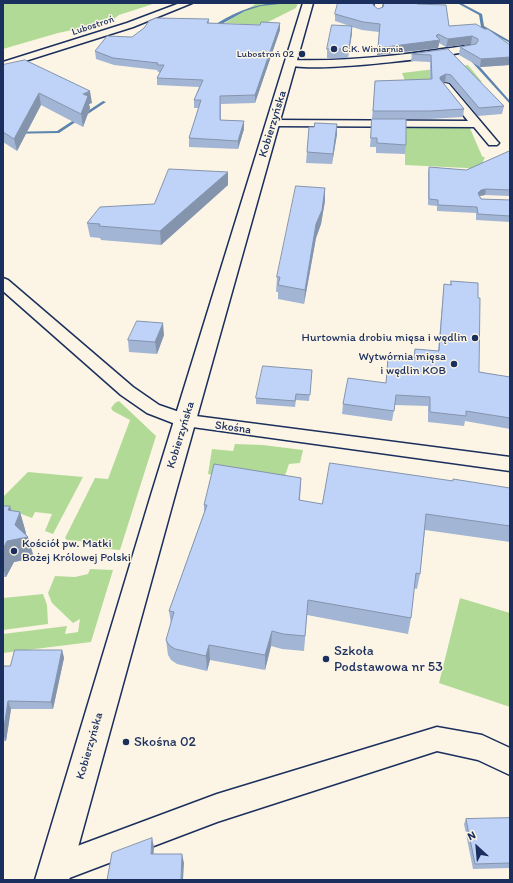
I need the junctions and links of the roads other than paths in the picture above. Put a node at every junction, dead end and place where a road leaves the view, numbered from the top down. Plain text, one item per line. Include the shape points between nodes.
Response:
1 (188, 3) edge
2 (308, 3) edge
3 (471, 48) edge
4 (291, 63) junction
5 (3, 65) edge
6 (445, 86) edge
7 (273, 123) junction
8 (477, 124) junction
9 (493, 143) dead end
10 (3, 283) edge
11 (185, 421) junction
12 (510, 464) edge
13 (510, 762) edge
14 (53, 874) edge

1 - 5 street, Lubostroń via 130,25
2 - 4 street, Kobierzyńska
3 - 4 street via 323,65
4 - 7 street, Kobierzyńska
6 - 8 street
7 - 8 street
7 - 11 street, Kobierzyńska
8 - 9 street
10 - 11 street, Skośna via 127,391 153,409
11 - 12 street, Skośna
11 - 14 street, Kobierzyńska
13 - 14 street, Kobierzyńska via 482,748 437,739 217,808 78,861

